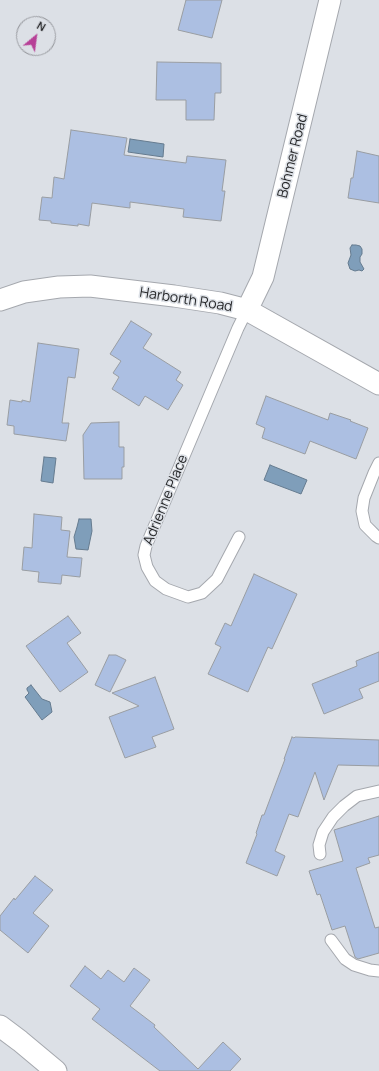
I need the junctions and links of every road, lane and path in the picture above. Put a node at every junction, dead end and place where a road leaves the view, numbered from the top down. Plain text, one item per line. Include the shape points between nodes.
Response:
1 (330, 0) edge
2 (0, 300) edge
3 (247, 310) junction
4 (379, 384) edge
5 (379, 463) edge
6 (239, 537) dead end
7 (379, 538) edge
8 (379, 791) edge
9 (320, 854) dead end
10 (331, 940) dead end
11 (379, 971) edge
12 (0, 1026) edge
13 (56, 1071) edge

1 - 3 street, Bohmer Road via 263,277
2 - 3 street, Harborth Road via 24,292 90,286 220,303
3 - 4 street, Harborth Road
3 - 6 lane, Adrienne Place via 146,546 144,555 147,567 155,581 166,589 188,597 202,592 217,579
5 - 7 lane via 364,498 362,511 365,525
8 - 9 lane via 357,796 333,817 323,832 319,845
10 - 11 lane via 345,959 354,965
12 - 13 street

